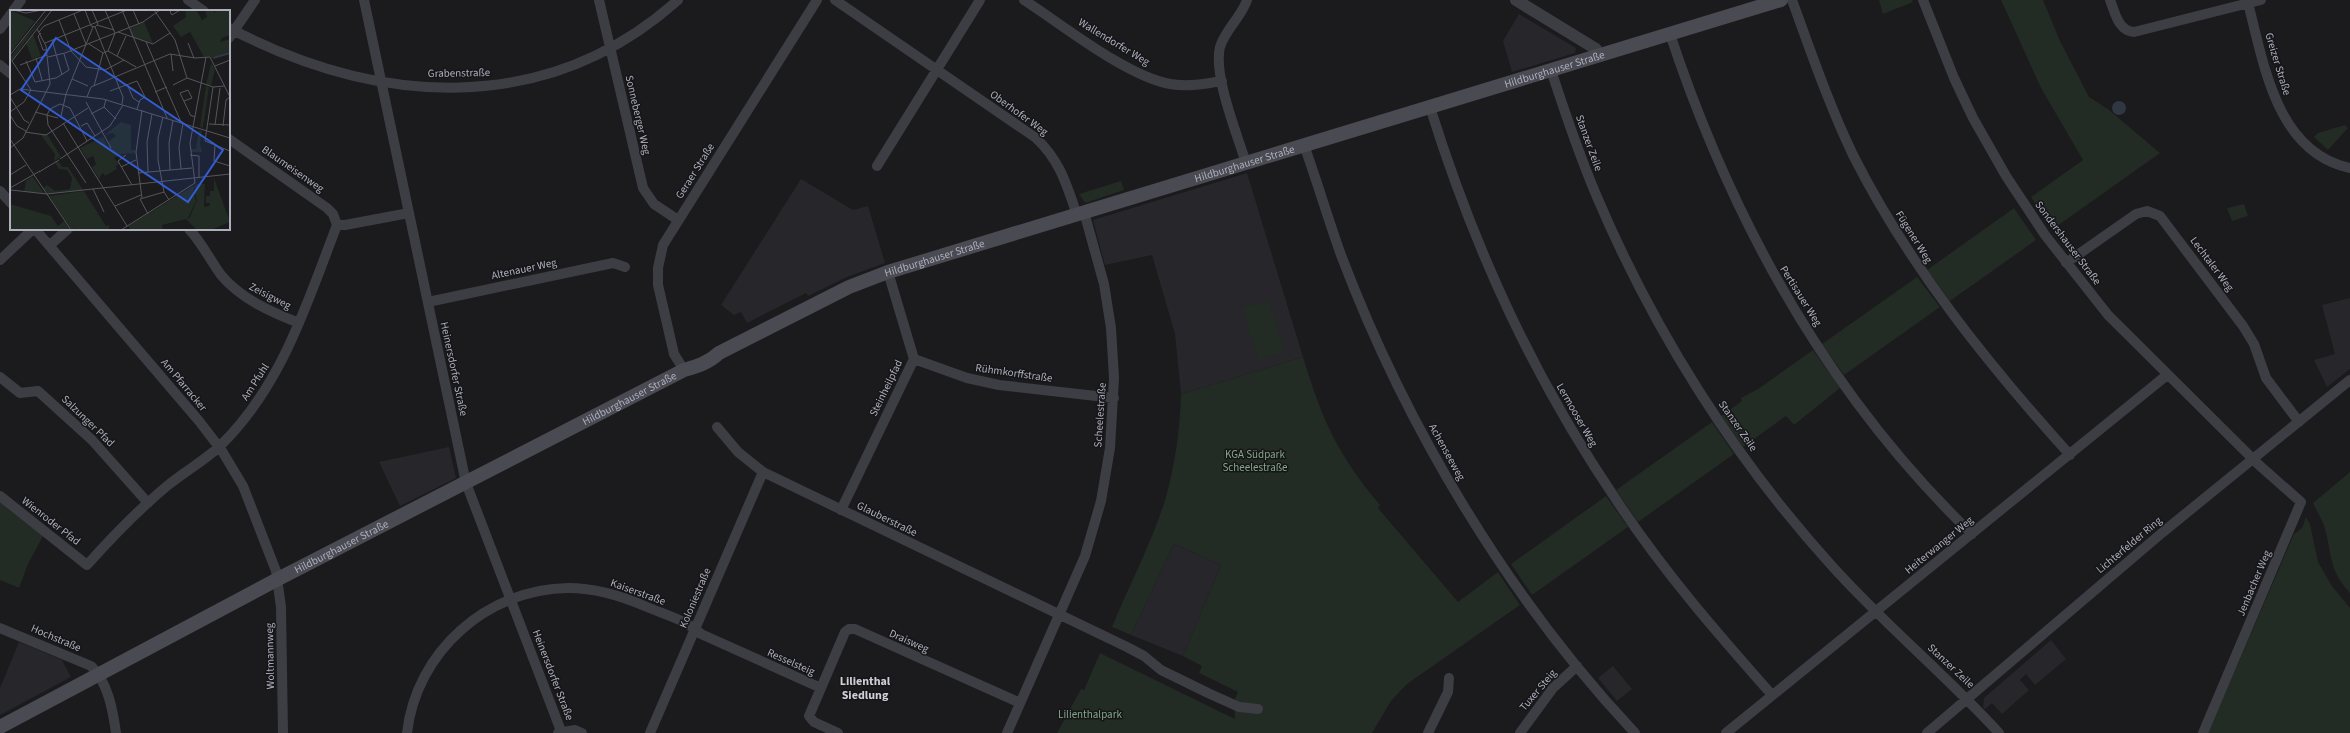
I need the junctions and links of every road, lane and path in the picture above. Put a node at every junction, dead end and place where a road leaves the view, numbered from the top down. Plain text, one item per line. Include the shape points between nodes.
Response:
1 (20, 0) edge
2 (188, 0) edge
3 (255, 0) edge
4 (364, 0) edge
5 (599, 0) edge
6 (678, 0) edge
7 (817, 0) edge
8 (835, 0) edge
9 (980, 0) edge
10 (1024, 0) edge
11 (1248, 0) edge
12 (1516, 0) edge
13 (1781, 0) edge
14 (1792, 0) edge
15 (1923, 0) edge
16 (2110, 0) edge
17 (2261, 0) edge
18 (1764, 2) edge
19 (2248, 3) junction
20 (14, 10) edge
21 (203, 10) edge
22 (10, 15) edge
23 (0, 29) edge
24 (231, 32) edge
25 (1670, 34) junction
26 (610, 48) junction
27 (1598, 55) junction
28 (0, 65) edge
29 (935, 70) junction
30 (1551, 70) junction
31 (10, 73) edge
32 (1222, 81) junction
33 (381, 83) junction
34 (1430, 107) junction
35 (230, 140) edge
36 (1304, 145) junction
37 (1246, 163) junction
38 (877, 166) dead end
39 (2350, 168) edge
40 (0, 191) edge
41 (10, 202) edge
42 (409, 213) junction
43 (1081, 214) junction
44 (678, 220) junction
45 (337, 225) junction
46 (33, 230) edge
47 (35, 230) edge
48 (67, 230) edge
49 (190, 230) edge
50 (50, 245) junction
51 (0, 260) edge
52 (2066, 263) junction
53 (625, 267) dead end
54 (888, 272) junction
55 (428, 302) junction
56 (299, 323) junction
57 (914, 359) junction
58 (684, 370) junction
59 (2167, 375) junction
60 (0, 377) edge
61 (2350, 380) edge
62 (1114, 398) junction
63 (2299, 422) junction
64 (717, 427) dead end
65 (219, 447) junction
66 (2070, 454) junction
67 (2254, 459) junction
68 (763, 472) junction
69 (466, 483) junction
70 (0, 496) edge
71 (148, 502) junction
72 (841, 510) junction
73 (1972, 534) junction
74 (87, 565) joint
75 (278, 579) junction
76 (511, 599) junction
77 (1875, 613) junction
78 (1059, 615) junction
79 (0, 628) edge
80 (694, 628) junction
81 (1577, 666) junction
82 (100, 674) junction
83 (1448, 678) dead end
84 (821, 688) junction
85 (1772, 695) junction
86 (1968, 698) junction
87 (1020, 703) junction
88 (1258, 709) dead end
89 (0, 727) edge
90 (560, 732) edge
91 (116, 733) edge
92 (283, 733) edge
93 (407, 733) edge
94 (582, 733) edge
95 (650, 733) edge
96 (838, 733) edge
97 (1007, 733) edge
98 (1428, 733) edge
99 (1520, 733) edge
100 (1635, 733) edge
101 (1726, 733) edge
102 (1927, 733) edge
103 (1999, 733) edge
104 (2203, 733) edge

1 - 20 street
2 - 21 street
3 - 24 street
4 - 33 street, Heinersdorfer Straße
5 - 26 street, Sonneberger Weg
6 - 26 street, Grabenstraße
7 - 44 street, Geraer Straße
8 - 29 street, Oberhofer Weg
9 - 29 street
10 - 32 street, Wallendorfer Weg via 1142,74 1170,84 1197,85
11 - 32 street via 1221,46 1219,65
12 - 27 street via 1596,49
13 - 18 main road, Hildburghauser Straße
14 - 66 street, Fügener Weg via 1846,140 1909,253 1945,305 2004,379
15 - 52 street, Sondershauser Straße via 1954,78 1976,122 2006,176
16 - 19 street via 2122,28 2131,32
17 - 19 street
18 - 25 main road, Hildburghauser Straße
19 - 39 street, Greizer Straße via 2271,89 2287,122 2312,150 2335,164
22 - 23 street
24 - 33 street, Grabenstraße via 321,66
25 - 27 main road, Hildburghauser Straße
25 - 73 street, Pertisauer Weg via 1700,122 1747,226 1776,280 1832,368 1864,412 1911,470
26 - 33 street, Grabenstraße via 574,66 526,81 476,87
26 - 44 street, Sonneberger Weg via 643,188 654,204
27 - 30 main road, Hildburghauser Straße
28 - 31 street
29 - 38 street
29 - 43 street, Oberhofer Weg via 1044,145 1062,170
30 - 34 main road, Hildburghauser Straße
30 - 77 street, Stanzer Zeile via 1597,197 1650,307 1681,362 1728,436 1766,487 1816,549
32 - 37 street
33 - 42 street, Heinersdorfer Straße
34 - 36 main road, Hildburghauser Straße
34 - 85 street, Lermooser Weg via 1475,238 1517,331 1561,412 1619,506 1694,605
35 - 45 street, Blaumeisenweg via 327,208 333,214
36 - 37 main road, Hildburghauser Straße
36 - 81 street, Achenseeweg via 1345,263 1377,339 1418,424 1504,568
37 - 43 main road, Hildburghauser Straße
40 - 41 street
42 - 45 street
42 - 55 street, Heinersdorfer Straße
43 - 54 main road, Hildburghauser Straße
43 - 62 street, Scheelestraße via 1107,298
44 - 58 street, Geraer Straße via 663,245 658,268 658,284 674,354
45 - 56 street, Am Pfuhl
46 - 51 street
47 - 50 street, Am Pfarracker
48 - 50 street
49 - 56 street, Zeisigweg via 222,275 240,294 272,312
50 - 65 street, Am Pfarracker
52 - 59 street, Sondershauser Straße via 2108,315
52 - 63 street, Lechtaler Weg via 2136,214 2147,211 2160,216 2243,326 2256,348 2266,378
53 - 55 street, Altenauer Weg via 613,263
54 - 57 street, Steinheilpfad
54 - 58 main road, Hildburghauser Straße via 849,286 718,353 700,366
55 - 69 street, Heinersdorfer Straße
56 - 65 street, Am Pfuhl via 283,360 264,392
57 - 62 street, Rühmkorffstraße via 967,378 999,385
57 - 72 street, Steinheilpfad
58 - 69 main road, Hildburghauser Straße
59 - 66 street, Heiterwanger Weg
59 - 67 street, Sondershauser Straße
60 - 71 street, Salzunger Pfad via 20,393 38,391 92,440
61 - 63 street, Lichterfelder Ring
62 - 78 street, Scheelestraße via 1110,448 1101,501 1084,556
63 - 67 street, Lichterfelder Ring
64 - 68 street, Glauberstraße via 738,452
65 - 71 street, Am Pfuhl
65 - 75 street, Am Pfarracker via 243,486
66 - 73 street, Heiterwanger Weg
67 - 86 street, Lichterfelder Ring via 2163,532
67 - 104 street, Jenbacher Weg via 2301,502
68 - 72 street, Glauberstraße
68 - 80 street, Koloniestraße
69 - 75 main road, Hildburghauser Straße
69 - 76 street, Heinersdorfer Straße
70 - 74 street, Wienroder Pfad
71 - 74 street, Am Pfuhl
72 - 78 street, Glauberstraße
73 - 77 street, Heiterwanger Weg
75 - 82 main road, Hildburghauser Straße
75 - 92 street, Woltmannweg via 281,607
76 - 80 street, Kaiserstraße via 550,589 599,590 642,605
76 - 90 street, Heinersdorfer Straße
76 - 93 street, Kaiserstraße via 470,622 444,646 420,683
77 - 85 street, Heiterwanger Weg
77 - 86 street, Stanzer Zeile
78 - 87 street, Scheelestraße
78 - 88 street via 1144,656 1161,670 1208,693 1239,707
79 - 82 street, Hochstraße via 91,666
80 - 84 street, Resselsteig via 701,634
80 - 95 street, Koloniestraße
81 - 99 street, Tuxer Steig via 1553,688
81 - 100 street, Achenseeweg
82 - 89 main road, Hildburghauser Straße
82 - 91 street
83 - 98 street via 1448,692
84 - 87 street, Draisweg via 845,632 855,629
84 - 96 street, Resselsteig via 810,719
85 - 101 street, Heiterwanger Weg
86 - 102 street, Lichterfelder Ring
86 - 103 street, Stanzer Zeile
87 - 97 street, Scheelestraße
90 - 94 street via 575,730

